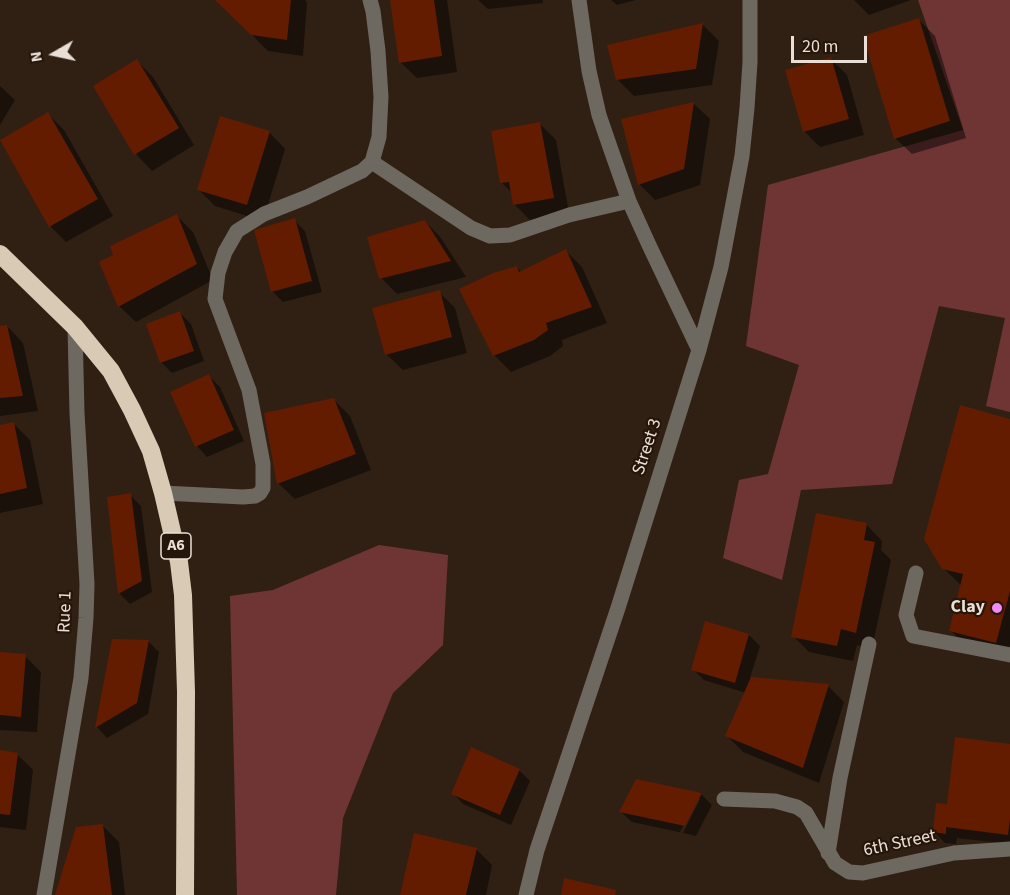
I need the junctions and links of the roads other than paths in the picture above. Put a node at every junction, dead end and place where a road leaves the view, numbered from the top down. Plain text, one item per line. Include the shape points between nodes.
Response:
1 (370, 0) edge
2 (579, 0) edge
3 (750, 0) edge
4 (372, 162) junction
5 (629, 201) junction
6 (0, 254) edge
7 (75, 327) junction
8 (699, 350) junction
9 (163, 493) junction
10 (916, 573) dead end
11 (869, 644) dead end
12 (1010, 655) edge
13 (724, 799) dead end
14 (1010, 849) edge
15 (828, 853) junction
16 (44, 895) edge
17 (185, 895) edge
18 (526, 895) edge

1 - 4 street via 381,97 379,136
2 - 5 street via 599,115
3 - 8 street, Street 3 via 750,62 741,156 721,267
4 - 5 street via 471,228 490,236 510,235 569,215
4 - 9 street via 362,171 264,214 237,231 225,252 215,299 249,390 263,464 260,493 227,498
5 - 8 street
6 - 7 highway, A6
7 - 9 highway, A6 via 111,371 127,400
7 - 16 street, Rue 1 via 86,618 81,678
8 - 18 street, Street 3 via 537,850
9 - 17 highway, A6 via 183,595
10 - 12 street via 906,615 913,636
11 - 15 street
13 - 15 street, 6th Street via 775,801 797,807 806,813
14 - 15 street, 6th Street via 954,853 857,873 839,867

